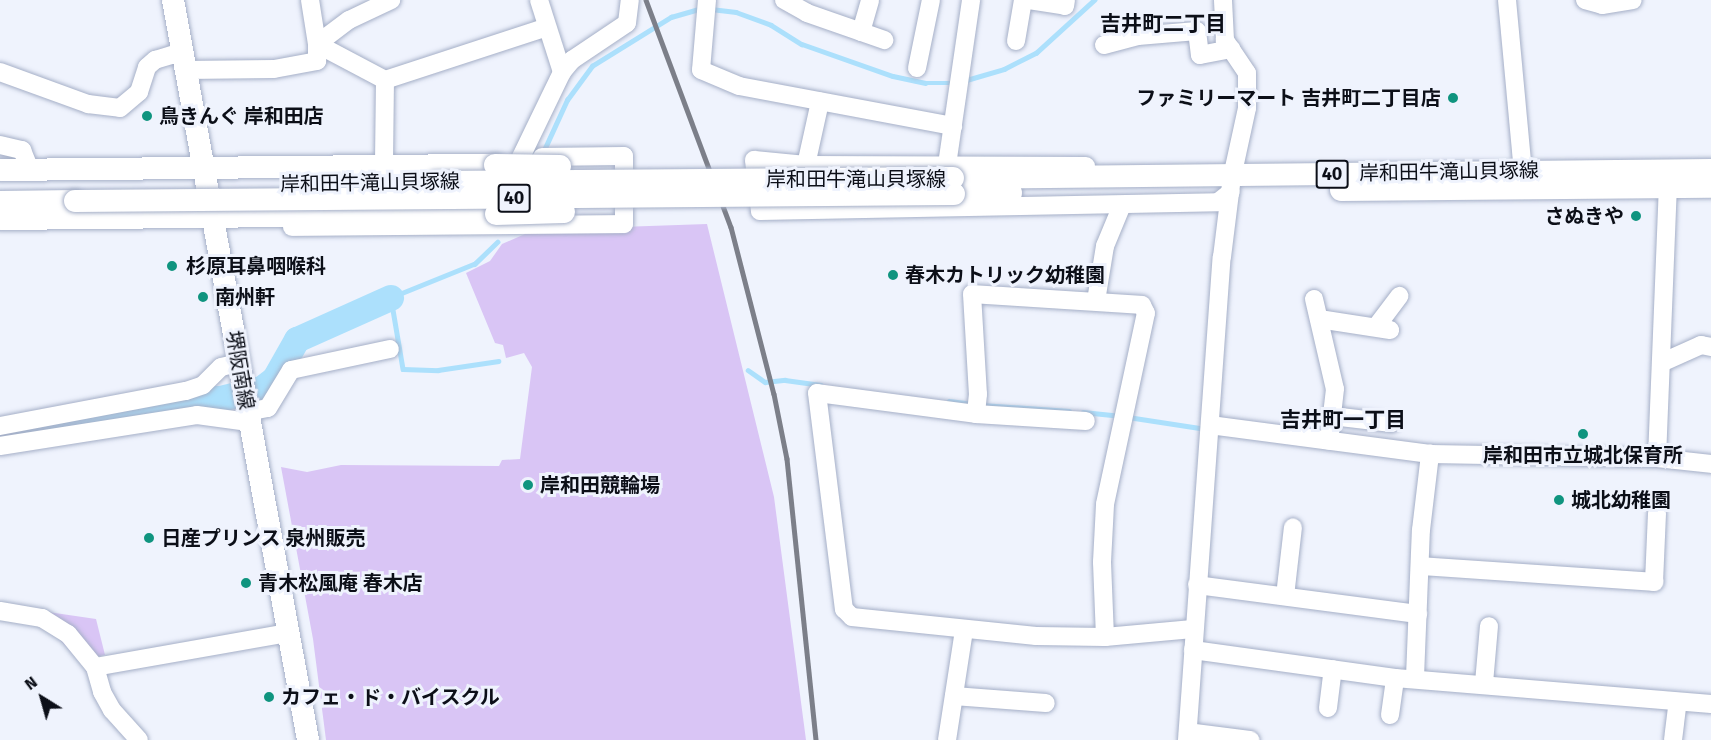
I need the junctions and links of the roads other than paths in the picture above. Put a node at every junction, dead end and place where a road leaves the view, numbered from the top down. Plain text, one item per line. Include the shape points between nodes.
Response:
1 (173, 0) edge
2 (310, 0) edge
3 (392, 0) edge
4 (538, 0) edge
5 (630, 0) edge
6 (707, 0) edge
7 (784, 0) edge
8 (870, 0) edge
9 (931, 0) edge
10 (971, 0) edge
11 (1023, 0) edge
12 (1029, 0) edge
13 (1066, 0) edge
14 (1223, 0) edge
15 (1507, 0) edge
16 (1585, 0) edge
17 (1633, 0) edge
18 (809, 7) edge
19 (547, 27) junction
20 (861, 32) junction
21 (884, 40) dead end
22 (1016, 42) dead end
23 (317, 44) junction
24 (1104, 45) dead end
25 (1231, 49) junction
26 (184, 61) junction
27 (917, 68) dead end
28 (0, 72) edge
29 (562, 72) junction
30 (385, 81) junction
31 (820, 102) junction
32 (953, 126) junction
33 (0, 146) edge
34 (521, 157) junction
35 (384, 159) junction
36 (815, 165) junction
37 (203, 168) junction
38 (0, 170) edge
39 (30, 170) junction
40 (1711, 170) edge
41 (951, 179) junction
42 (1523, 179) junction
43 (1232, 184) junction
44 (0, 186) edge
45 (730, 187) junction
46 (1668, 187) junction
47 (1711, 187) edge
48 (75, 193) junction
49 (0, 202) edge
50 (1122, 205) junction
51 (825, 210) junction
52 (212, 218) junction
53 (0, 219) edge
54 (1399, 296) dead end
55 (1314, 299) dead end
56 (1096, 301) junction
57 (1319, 319) junction
58 (380, 346) dead end
59 (1711, 347) edge
60 (1660, 363) junction
61 (239, 366) junction
62 (247, 413) junction
63 (976, 414) junction
64 (1332, 416) junction
65 (1086, 421) dead end
66 (1392, 423) dead end
67 (1210, 425) junction
68 (0, 426) edge
69 (1329, 441) junction
70 (0, 446) edge
71 (1430, 454) junction
72 (1657, 458) junction
73 (1711, 464) edge
74 (1657, 513) dead end
75 (1293, 528) dead end
76 (1420, 566) junction
77 (1197, 585) junction
78 (1284, 596) junction
79 (0, 611) edge
80 (1418, 614) junction
81 (1489, 626) dead end
82 (1193, 629) junction
83 (964, 630) junction
84 (287, 633) junction
85 (1105, 637) junction
86 (1193, 650) junction
87 (96, 667) junction
88 (1333, 669) junction
89 (1415, 677) junction
90 (1395, 678) junction
91 (1484, 683) junction
92 (954, 696) junction
93 (1678, 702) junction
94 (1046, 703) dead end
95 (1711, 705) edge
96 (1328, 708) dead end
97 (1390, 715) dead end
98 (1187, 736) edge
99 (139, 740) edge
100 (308, 740) edge
101 (947, 740) edge
102 (1250, 740) edge
103 (1673, 740) edge

1 - 26 main road, 堺阪南線
2 - 23 street
3 - 23 street via 349,20
4 - 19 street
5 - 29 street via 627,23 572,60
6 - 31 street via 701,70 739,86
7 - 18 street
8 - 20 street
9 - 27 street
10 - 32 street
11 - 22 street
12 - 13 street via 1065,6
14 - 25 street via 1225,40
15 - 42 street
16 - 17 street via 1602,5
18 - 20 street
19 - 29 street
19 - 30 street
20 - 21 street
23 - 26 street via 317,62 274,69
23 - 30 street
24 - 25 street via 1138,36 1197,31 1200,55
25 - 43 street via 1247,73 1246,108
26 - 28 street via 155,60 147,67 139,92 120,108 88,104
26 - 37 main road, 堺阪南線
29 - 34 street
30 - 35 street
31 - 32 street
31 - 36 street
32 - 41 street
33 - 39 street via 22,150
34 - 35 street
34 - 52 street via 624,156 624,224 236,227
35 - 37 street via 224,158
36 - 41 street
36 - 51 street
36 - 51 street via 754,160 760,211
37 - 39 main road
37 - 45 main road, bridge via 659,168
37 - 52 main road, 堺阪南線
38 - 39 main road
40 - 42 main road, 岸和田牛滝山貝塚線 / 40
41 - 43 main road, 岸和田牛滝山貝塚線 / 40
41 - 45 main road, 岸和田牛滝山貝塚線 / 40, bridge
42 - 43 main road, 岸和田牛滝山貝塚線 / 40
42 - 46 main road, 岸和田牛滝山貝塚線 / 40
43 - 50 street via 1218,202
43 - 67 street via 1222,256
44 - 48 main road, 岸和田牛滝山貝塚線 / 40
45 - 48 main road, 岸和田牛滝山貝塚線 / 40, bridge
45 - 52 main road, bridge via 644,210
46 - 47 main road, 岸和田牛滝山貝塚線 / 40
46 - 60 street
48 - 49 main road, 岸和田牛滝山貝塚線 / 40
50 - 51 street
50 - 56 street via 1105,246
52 - 53 main road
52 - 61 main road, 堺阪南線
54 - 57 street via 1383,328
55 - 57 street
56 - 63 street via 972,294
56 - 85 street via 1142,305 1146,313 1105,504
57 - 64 street via 1335,389
58 - 62 street via 325,356 291,370 268,408
59 - 60 street via 1701,345
60 - 72 street
61 - 62 main road, 堺阪南線
61 - 68 street via 221,367 203,385 186,391
62 - 70 street via 197,415
62 - 84 main road, 堺阪南線
63 - 65 street
63 - 83 street via 817,393 844,609 852,617
64 - 66 street
64 - 69 street
67 - 69 street
67 - 77 street
69 - 71 street
71 - 72 street
71 - 76 street
72 - 73 street
74 - 76 street via 1654,582
75 - 78 street
76 - 80 street
77 - 78 street
77 - 82 street
78 - 80 street
79 - 87 street via 42,618 68,634
80 - 89 street
81 - 91 street
82 - 85 street
82 - 86 street
83 - 85 street
83 - 92 street
84 - 87 street
84 - 100 main road, 堺阪南線
86 - 88 street
86 - 98 street
87 - 99 street via 112,711
88 - 90 street
88 - 96 street
89 - 90 street
89 - 91 street
90 - 97 street
91 - 93 street
92 - 94 street
92 - 101 street
93 - 95 street
93 - 103 street
98 - 102 street

